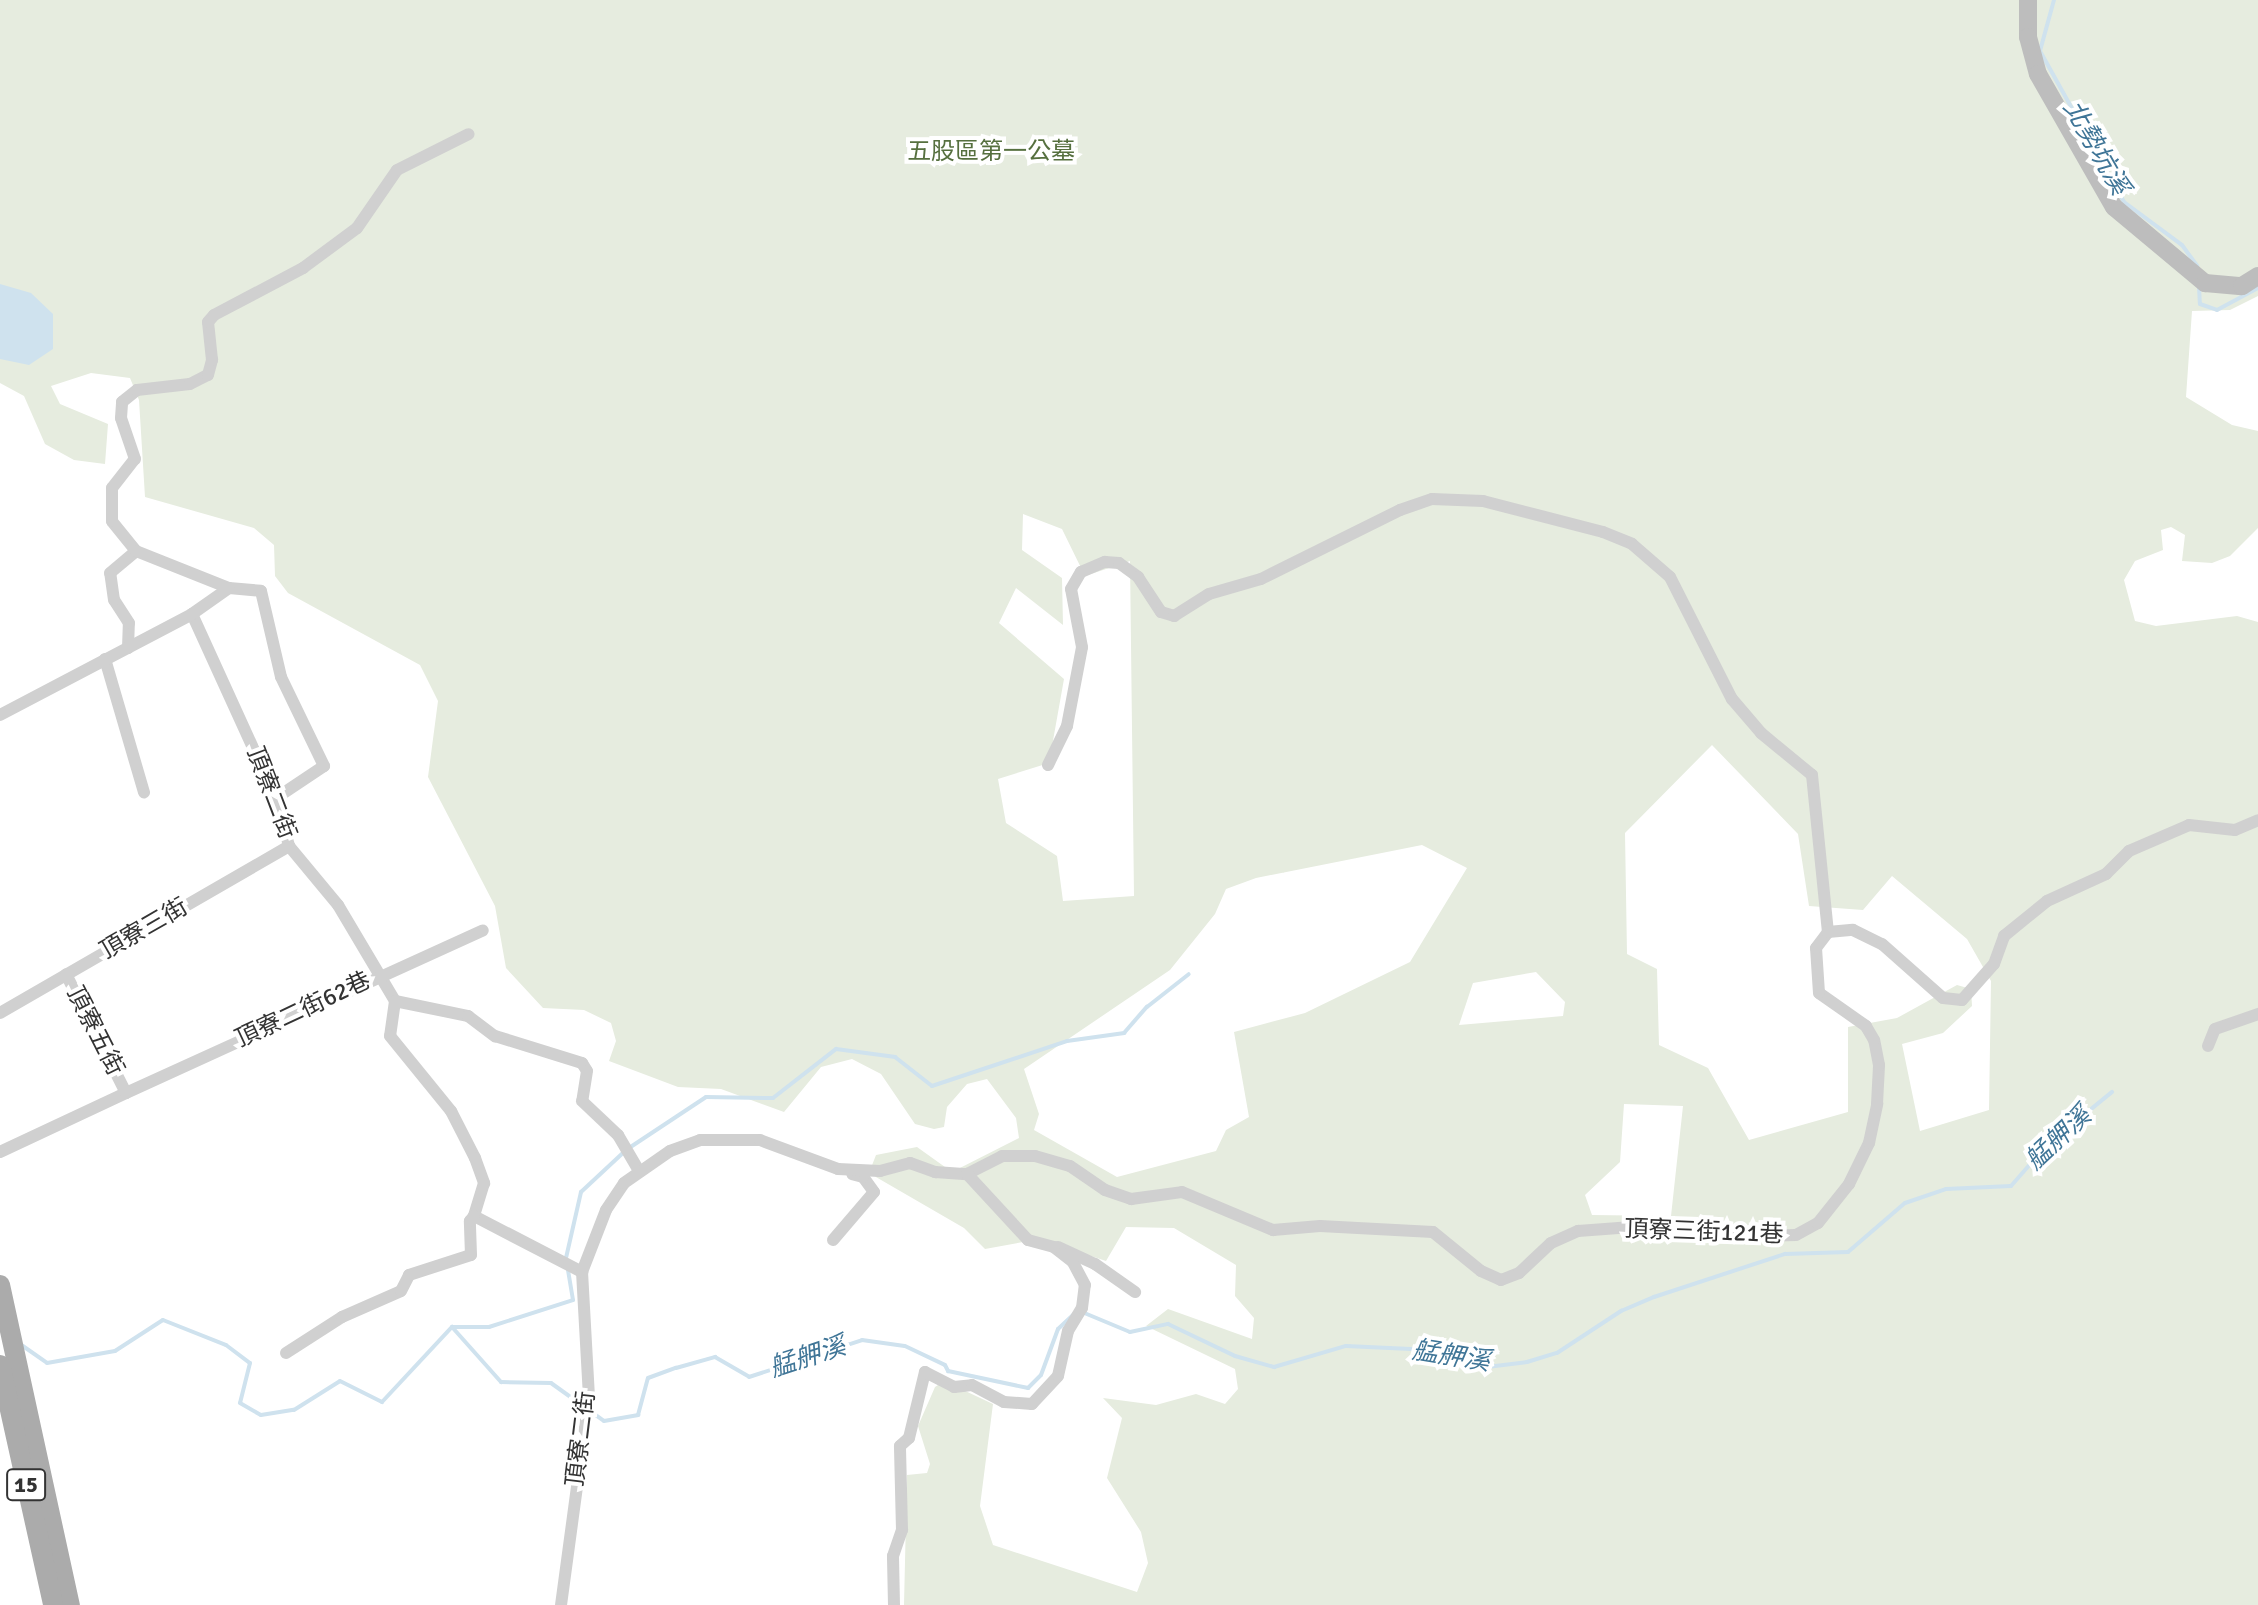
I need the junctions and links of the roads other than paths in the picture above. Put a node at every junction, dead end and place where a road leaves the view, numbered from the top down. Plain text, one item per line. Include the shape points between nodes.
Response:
1 (2028, 0) edge
2 (469, 134) dead end
3 (2258, 276) edge
4 (136, 551) junction
5 (229, 588) junction
6 (192, 614) junction
7 (128, 648) junction
8 (105, 659) junction
9 (0, 715) edge
10 (1048, 765) dead end
11 (144, 792) dead end
12 (276, 798) junction
13 (2258, 820) edge
14 (289, 846) junction
15 (483, 930) dead end
16 (1828, 932) junction
17 (66, 974) junction
18 (379, 974) junction
19 (395, 1001) junction
20 (0, 1013) edge
21 (2258, 1014) edge
22 (2208, 1046) dead end
23 (126, 1093) junction
24 (0, 1152) edge
25 (635, 1166) junction
26 (838, 1169) junction
27 (967, 1174) junction
28 (474, 1216) junction
29 (833, 1240) dead end
30 (1054, 1247) junction
31 (582, 1272) junction
32 (1, 1288) edge
33 (1135, 1292) dead end
34 (286, 1353) dead end
35 (0, 1365) edge
36 (53, 1605) edge
37 (70, 1605) edge
38 (561, 1605) edge
39 (894, 1605) edge

1 - 3 street via 2028,37 2038,74 2114,207 2205,283 2242,286
2 - 4 street via 397,170 357,228 303,268 214,315 208,322 208,375 190,384 137,390 122,402 121,418 135,459 112,488 112,521
4 - 5 street
4 - 7 street via 110,573 114,600 129,623
5 - 6 street
5 - 12 street via 261,591 281,677 324,766
6 - 7 street
6 - 12 street, 頂寮二街
7 - 8 street
8 - 9 street
8 - 11 street
10 - 16 street via 1067,726 1082,647 1071,589 1081,572 1105,562 1119,563 1138,577 1161,612 1174,616 1209,594 1261,579 1400,510 1432,499 1483,501 1603,532 1632,544 1670,577 1732,699 1761,733 1812,775
12 - 14 street, 頂寮二街
13 - 16 street via 2235,830 2189,825 2129,851 2106,874 2047,901 2004,936 1994,964 1962,1000 1943,998 1925,986 1882,944 1853,930
14 - 17 street, 頂寮三街
14 - 18 street, 頂寮二街 via 338,905
15 - 18 street, 頂寮二街62巷
16 - 27 street, 頂寮三街121巷 via 1816,948 1819,993 1846,1009 1874,1040 1877,1104 1869,1143 1849,1184 1818,1223 1796,1235 1754,1236 1659,1225 1578,1231 1551,1243 1519,1273 1501,1280 1481,1271 1433,1232 1320,1226 1273,1230 1182,1192 1131,1199 1105,1190 1070,1166 1035,1156 1002,1156
17 - 20 street, 頂寮三街
17 - 23 street, 頂寮五街
18 - 19 street, 頂寮二街
18 - 23 street, 頂寮二街62巷
19 - 25 street via 468,1016 495,1036 582,1063 587,1071 582,1101 618,1135
19 - 28 street via 390,1036 451,1111 475,1158 484,1183
21 - 22 street via 2215,1029
23 - 24 street, 頂寮五街
25 - 26 street via 700,1140 760,1140
25 - 31 street, 頂寮二街 via 606,1210
26 - 27 street via 880,1171 910,1163 935,1172
26 - 29 street via 863,1177 874,1192
27 - 30 street via 1028,1240
28 - 31 street
28 - 34 street via 471,1255 409,1275 401,1291 342,1317
30 - 33 street via 1085,1258
30 - 39 street via 1073,1262 1085,1285 1058,1376 1032,1404 1004,1402 972,1385 954,1387 925,1372 909,1438 900,1446 902,1530 893,1556
31 - 38 street, 頂寮二街 via 589,1397
32 - 37 main road, 15
35 - 36 main road, 15

